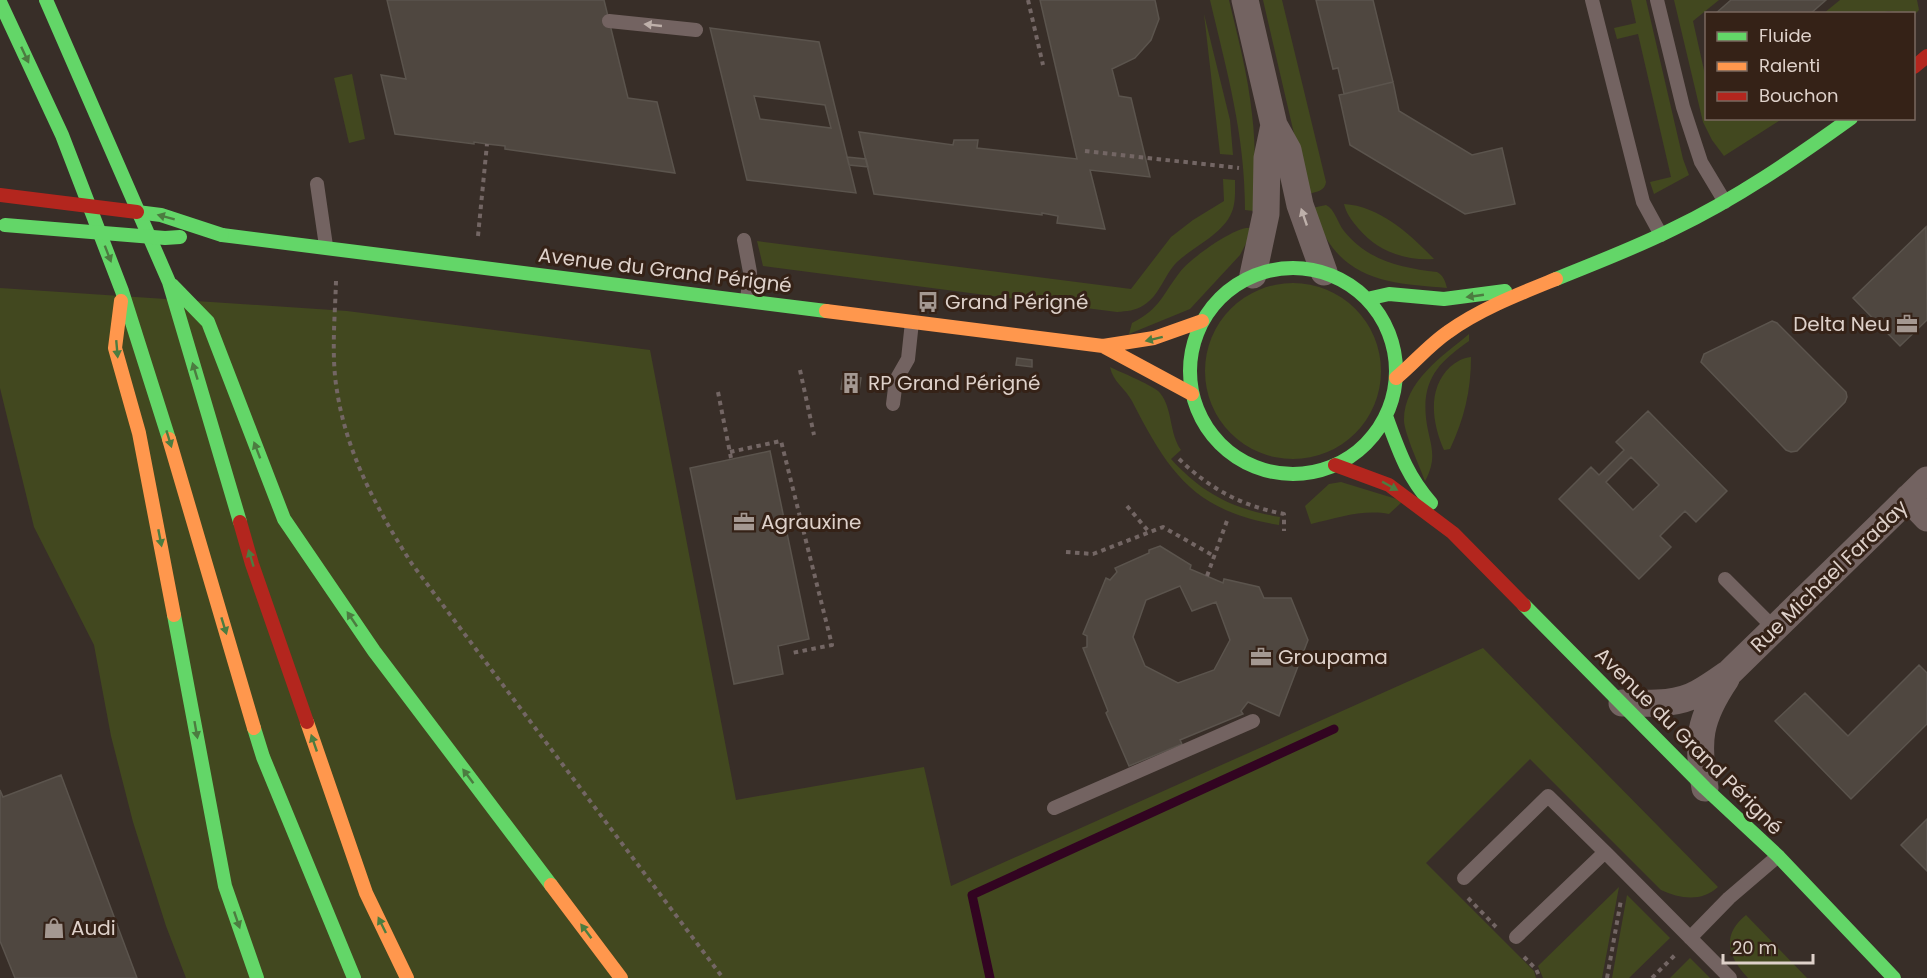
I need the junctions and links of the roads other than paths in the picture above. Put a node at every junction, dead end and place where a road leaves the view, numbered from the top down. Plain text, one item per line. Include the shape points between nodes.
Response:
1 (46, 0) edge
2 (1245, 0) edge
3 (1592, 0) edge
4 (1657, 0) edge
5 (0, 2) edge
6 (609, 21) dead end
7 (696, 30) dead end
8 (1927, 56) edge
9 (1915, 66) edge
10 (1848, 120) edge
11 (1274, 125) junction
12 (316, 184) dead end
13 (0, 195) edge
14 (1725, 202) junction
15 (3, 225) edge
16 (222, 235) junction
17 (1661, 235) junction
18 (744, 240) dead end
19 (326, 246) junction
20 (1324, 272) junction
21 (1253, 275) junction
22 (169, 282) junction
23 (1533, 287) junction
24 (122, 291) junction
25 (1367, 299) junction
26 (747, 300) junction
27 (1202, 321) junction
28 (912, 322) junction
29 (1103, 346) junction
30 (1396, 378) junction
31 (1192, 394) junction
32 (893, 404) dead end
33 (1386, 416) junction
34 (1335, 465) junction
35 (1918, 489) edge
36 (1927, 518) edge
37 (1453, 533) junction
38 (1725, 579) dead end
39 (1775, 629) junction
40 (1730, 672) junction
41 (1622, 704) junction
42 (1253, 721) dead end
43 (1706, 788) junction
44 (1054, 808) dead end
45 (1605, 852) junction
46 (1778, 856) junction
47 (1464, 878) road end
48 (1509, 936) road end
49 (1686, 943) junction
50 (257, 978) edge
51 (354, 978) edge
52 (407, 978) edge
53 (621, 978) edge
54 (1731, 978) edge
55 (1894, 978) edge

1 - 22 main road
2 - 11 street
3 - 17 lane via 1643,202
4 - 14 lane via 1701,162
5 -> 24 main road via 62,135
7 -> 6 lane
8 - 9 main road
10 - 14 main road
20 -> 11 street via 1300,205 1288,150
11 - 21 street via 1267,159 1266,214
12 - 19 lane
16 -> 13 main road, Avenue du Grand Périgné, bridge via 161,215
14 - 17 main road
15 - 16 main road, Avenue du Grand Périgné, bridge via 165,238
16 - 19 main road, Avenue du Grand Périgné
17 - 23 main road
18 - 26 lane via 750,272
19 - 26 main road, Avenue du Grand Périgné
20 - 21 main road via 1288,267
20 - 25 main road
21 - 27 main road via 1220,297
52 -> 22 main road via 366,893 252,564
53 -> 22 main road via 374,651 284,519 208,322
23 -> 25 main road via 1462,298 1389,294
23 - 30 main road via 1457,325
24 -> 50 main road via 115,348 139,433 225,886
24 -> 51 main road via 263,757
25 - 30 main road via 1388,330 1395,353
26 - 28 main road, Avenue du Grand Périgné
27 -> 29 main road, Avenue du Grand Périgné via 1161,338
27 - 31 main road via 1190,357
28 - 29 main road, Avenue du Grand Périgné
28 - 32 lane via 908,359 896,380
29 - 31 main road, Avenue du Grand Périgné
30 - 33 main road
31 - 34 main road via 1199,416 1212,435 1247,463 1291,474
33 - 34 main road via 1365,444
33 - 37 main road, Avenue du Grand Périgné via 1404,465
34 -> 37 main road, Avenue du Grand Périgné via 1389,485
35 - 36 street
35 - 39 street, Rue Michael Faraday
37 - 41 main road, Avenue du Grand Périgné
38 - 39 lane
39 - 40 street, Rue Michael Faraday
40 - 41 street, Rue Michael Faraday via 1682,699
40 - 43 street, Rue Michael Faraday via 1704,721 1700,742
41 - 43 main road, Avenue du Grand Périgné
42 - 44 lane
43 - 46 main road, Avenue du Grand Périgné
45 - 47 lane via 1548,796
45 - 48 lane
45 - 49 lane
46 - 49 lane via 1729,898
46 - 55 main road, Avenue du Grand Périgné
49 - 54 lane

